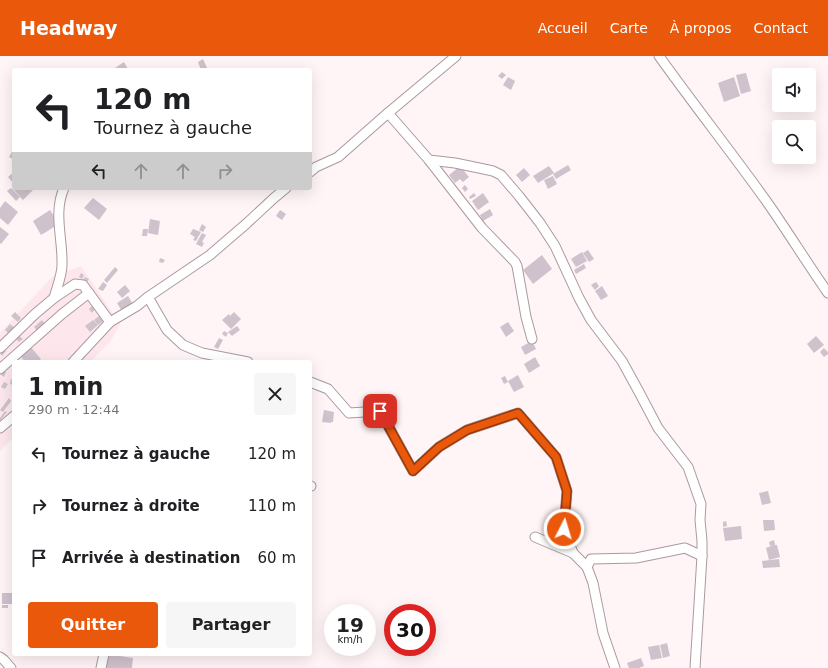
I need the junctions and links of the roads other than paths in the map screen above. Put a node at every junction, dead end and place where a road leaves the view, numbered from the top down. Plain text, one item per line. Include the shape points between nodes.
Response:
1 (456, 56) edge
2 (659, 56) edge
3 (388, 113) junction
4 (429, 160) junction
5 (312, 170) edge
6 (63, 190) edge
7 (284, 190) edge
8 (89, 292) junction
9 (828, 293) edge
10 (148, 297) junction
11 (54, 298) junction
12 (110, 322) junction
13 (532, 339) dead end
14 (0, 348) edge
15 (75, 360) edge
16 (238, 360) edge
17 (0, 369) edge
18 (312, 383) edge
19 (12, 420) edge
20 (0, 428) edge
21 (535, 537) dead end
22 (573, 553) junction
23 (702, 556) junction
24 (587, 567) junction
25 (104, 656) edge
26 (0, 657) edge
27 (11, 668) edge
28 (101, 668) edge
29 (615, 668) edge
30 (695, 668) edge

1 - 3 street
2 - 9 street via 768,204
3 - 4 street
3 - 5 street via 338,158
4 - 13 street via 482,228 515,262
4 - 23 street via 480,168 501,175 540,223 555,246 592,320 622,361 658,428 688,467 701,504
6 - 11 street via 58,213 62,267
7 - 10 street via 210,255
8 - 11 street via 83,285 75,284
8 - 12 street
8 - 17 street
10 - 12 street
10 - 16 street via 167,330 183,346 202,353
11 - 14 street
12 - 15 street
18 - 22 street via 328,389 349,413 380,411 413,471 439,447 467,430 518,413 556,457 567,491 564,529
19 - 20 street
21 - 22 street
22 - 24 street
23 - 24 street via 685,548 636,558 591,559
23 - 30 street
24 - 29 street via 593,583 603,633
25 - 28 street
26 - 27 street

